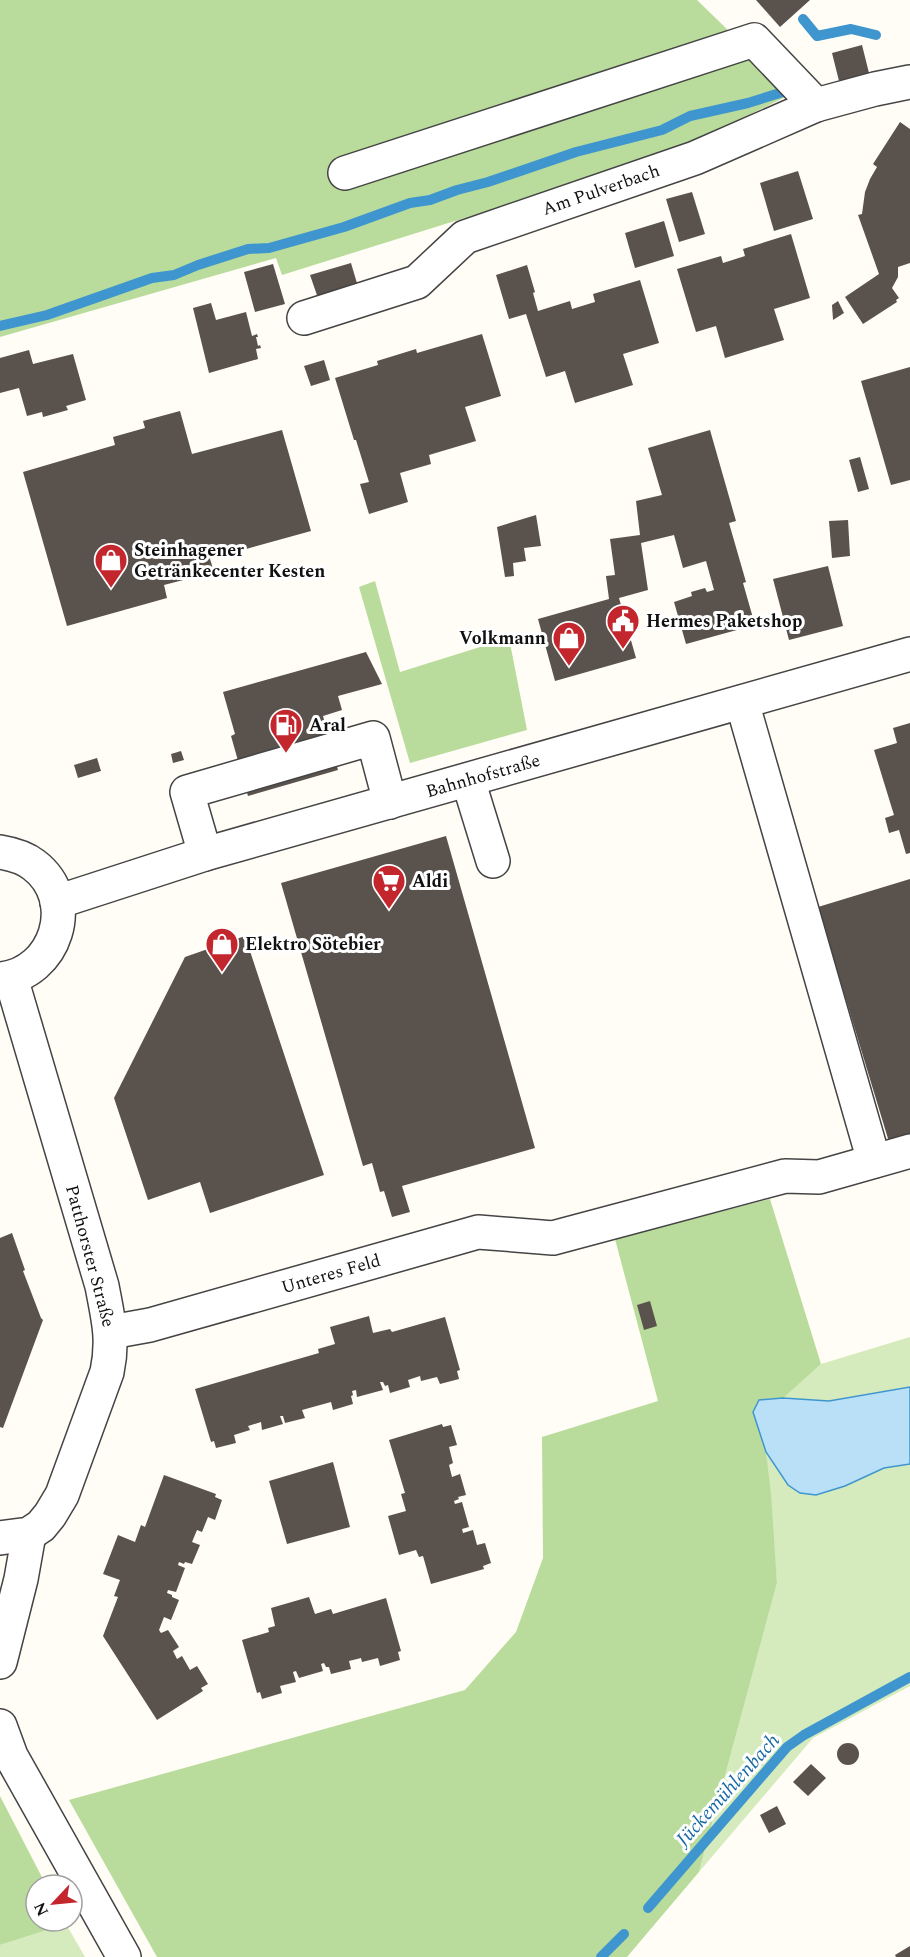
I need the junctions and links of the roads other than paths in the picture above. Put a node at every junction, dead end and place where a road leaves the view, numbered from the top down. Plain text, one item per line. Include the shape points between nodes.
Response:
1 (910, 82) edge
2 (816, 105) junction
3 (345, 173) dead end
4 (304, 318) dead end
5 (910, 654) edge
6 (742, 702) junction
7 (468, 780) junction
8 (390, 802) junction
9 (0, 852) edge
10 (205, 854) junction
11 (493, 861) dead end
12 (57, 902) junction
13 (5, 979) edge
14 (910, 1151) edge
15 (874, 1161) junction
16 (111, 1332) junction
17 (15, 1536) edge
18 (0, 1662) edge
19 (0, 1726) edge
20 (124, 1957) edge

1 - 2 street, Am Pulverbach
2 - 3 street via 754,40
2 - 4 street, Am Pulverbach via 695,158 465,237 417,282
5 - 6 street, Bahnhofstraße
6 - 7 street, Bahnhofstraße
6 - 15 street
7 - 8 street, Bahnhofstraße
7 - 11 street
8 - 10 street, Bahnhofstraße
8 - 10 street via 373,738 187,792
9 - 12 street via 16,855 35,866 49,882
10 - 12 street, Bahnhofstraße
12 - 13 street via 59,922 44,957 29,970
13 - 16 street, Patthorster Straße via 102,1286
14 - 15 street, Unteres Feld
15 - 16 street, Unteres Feld via 819,1177 785,1176 553,1238 478,1232 150,1325
16 - 17 street, Patthorster Straße via 107,1372 62,1496 41,1526
17 - 18 street, Patthorster Straße via 21,1579
19 - 20 street via 11,1756

